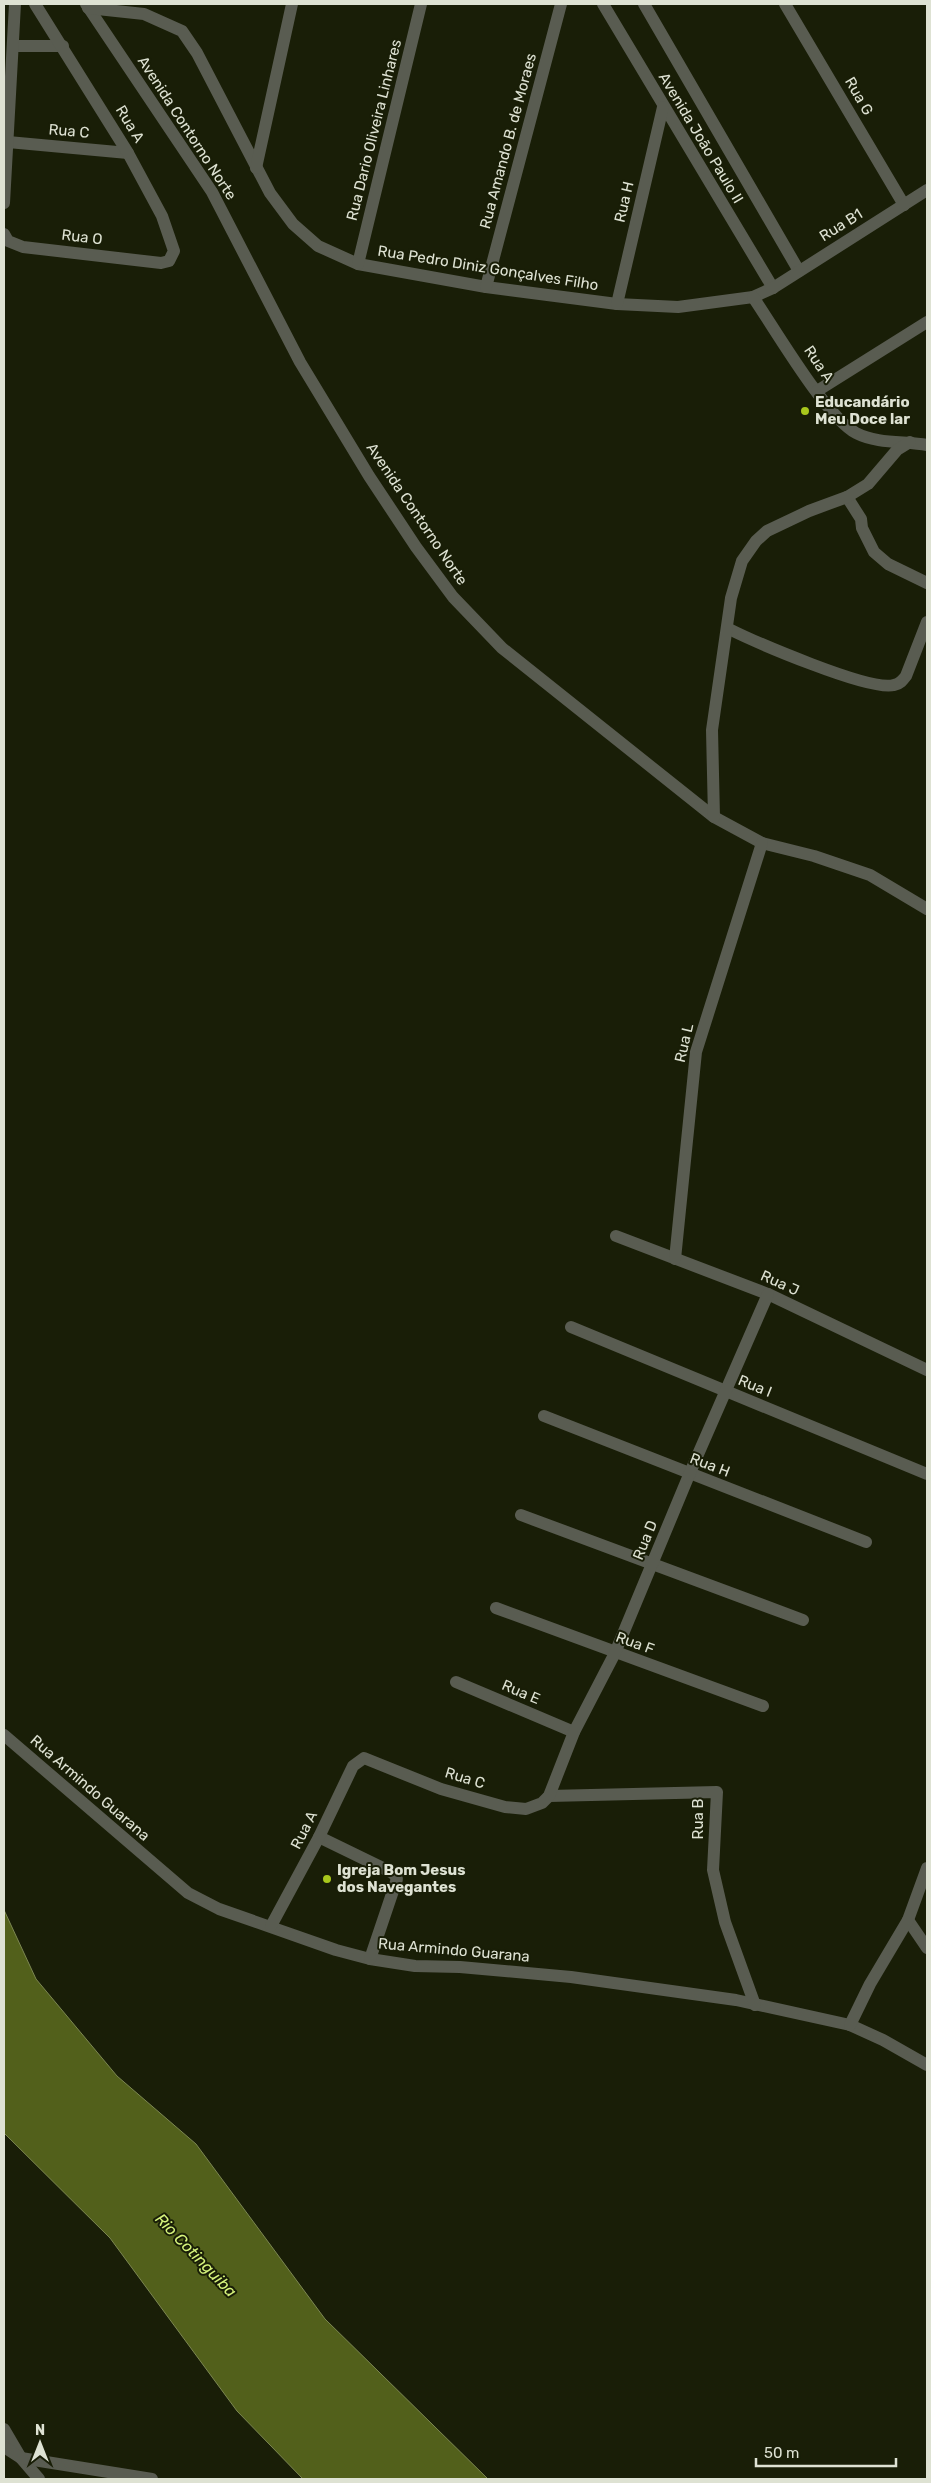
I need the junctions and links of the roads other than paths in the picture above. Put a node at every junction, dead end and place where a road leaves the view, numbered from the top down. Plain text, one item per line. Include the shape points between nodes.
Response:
1 (15, 4) edge
2 (35, 4) edge
3 (292, 4) edge
4 (421, 4) edge
5 (561, 4) edge
6 (603, 4) edge
7 (644, 4) edge
8 (785, 4) edge
9 (87, 6) edge
10 (145, 9) edge
11 (13, 46) junction
12 (63, 46) junction
13 (663, 107) junction
14 (8, 142) junction
15 (128, 153) junction
16 (256, 168) junction
17 (927, 190) edge
18 (4, 202) edge
19 (904, 205) junction
20 (4, 234) edge
21 (161, 263) joint
22 (358, 264) junction
23 (799, 270) junction
24 (486, 287) junction
25 (773, 288) junction
26 (754, 297) junction
27 (616, 304) junction
28 (927, 322) edge
29 (817, 391) junction
30 (910, 442) junction
31 (927, 445) edge
32 (847, 497) junction
33 (927, 583) edge
34 (927, 622) edge
35 (727, 628) junction
36 (714, 818) junction
37 (762, 843) junction
38 (927, 909) edge
39 (616, 1236) dead end
40 (675, 1259) junction
41 (768, 1294) junction
42 (571, 1327) dead end
43 (927, 1370) edge
44 (724, 1392) junction
45 (544, 1416) dead end
46 (689, 1474) junction
47 (927, 1474) edge
48 (521, 1515) dead end
49 (866, 1542) dead end
50 (652, 1565) junction
51 (496, 1608) dead end
52 (803, 1620) dead end
53 (615, 1653) junction
54 (456, 1682) dead end
55 (763, 1706) dead end
56 (574, 1732) junction
57 (4, 1734) edge
58 (372, 1760) joint
59 (549, 1796) junction
60 (320, 1837) junction
61 (927, 1868) edge
62 (908, 1920) junction
63 (271, 1926) junction
64 (927, 1948) edge
65 (370, 1960) junction
66 (755, 2005) junction
67 (850, 2026) junction
68 (927, 2065) edge
69 (4, 2429) edge
70 (4, 2447) edge
71 (21, 2458) junction
72 (39, 2479) edge
73 (152, 2479) edge

1 - 11 street
2 - 12 street, Rua A
3 - 16 street
4 - 22 street, Rua Dario Oliveira Linhares
5 - 24 street, Rua Amando B. de Moraes
6 - 13 street, Avenida João Paulo II
7 - 23 street, Avenida João Paulo II
8 - 19 street, Rua G
9 - 10 street, Rua Pedro Diniz Gonçalves Filho
9 - 36 street, Avenida Contorno Norte via 212,192 300,362 369,476 453,598 502,648
10 - 16 street, Rua Pedro Diniz Gonçalves Filho via 182,30 198,53
11 - 12 street
11 - 14 street
12 - 15 street, Rua A
13 - 25 street, Avenida João Paulo II
13 - 27 street, Rua H
14 - 15 street, Rua C
14 - 18 street
15 - 21 street, Rua A via 172,241 173,257
16 - 22 street, Rua Pedro Diniz Gonçalves Filho via 293,224 318,246
17 - 19 street, Rua B1
19 - 23 street, Rua B1
20 - 21 street, Rua O via 8,241 23,247
22 - 24 street, Rua Pedro Diniz Gonçalves Filho
23 - 25 street, Rua B1
24 - 27 street, Rua Pedro Diniz Gonçalves Filho
25 - 26 street, Rua Pedro Diniz Gonçalves Filho
26 - 27 street, Rua Pedro Diniz Gonçalves Filho via 678,307
26 - 29 street, Rua A
28 - 29 street
29 - 30 street, Rua A via 829,409 856,433
30 - 31 street, Rua A
30 - 32 street via 897,450 868,484
32 - 33 street via 861,519 874,552 888,564
32 - 35 street via 784,522 756,541 742,561 731,598
34 - 35 street via 906,676 894,686 868,683 775,651
35 - 36 street via 712,730
36 - 37 street, Avenida Contorno Norte
37 - 38 street, Avenida Contorno Norte via 870,875
37 - 40 street, Rua L via 696,1052
39 - 40 street, Rua J
40 - 41 street, Rua J
41 - 43 street, Rua J
41 - 44 street, Rua D
42 - 44 street, Rua I
44 - 46 street, Rua D
44 - 47 street, Rua I
45 - 46 street, Rua H
46 - 49 street, Rua H
46 - 50 street, Rua D
48 - 50 street
50 - 52 street
50 - 53 street, Rua D
51 - 53 street, Rua F
53 - 55 street, Rua F
53 - 56 street, Rua D
54 - 56 street, Rua E
56 - 59 street, Rua D
57 - 63 street, Rua Armindo Guarana via 188,1893 220,1909
58 - 59 street, Rua C via 442,1788 505,1807 526,1809 542,1803
58 - 60 street, Rua A via 364,1758 353,1766
59 - 66 street, Rua B via 718,1792 713,1870 725,1922
60 - 63 street, Rua A
60 - 65 street via 393,1873 397,1879
61 - 62 street
62 - 64 street
62 - 67 street via 870,1984
63 - 65 street, Rua Armindo Guarana
65 - 66 street, Rua Armindo Guarana via 571,1977
66 - 67 street, Rua Armindo Guarana
67 - 68 street, Rua Armindo Guarana
69 - 71 street
70 - 71 street
71 - 72 street
71 - 73 street

